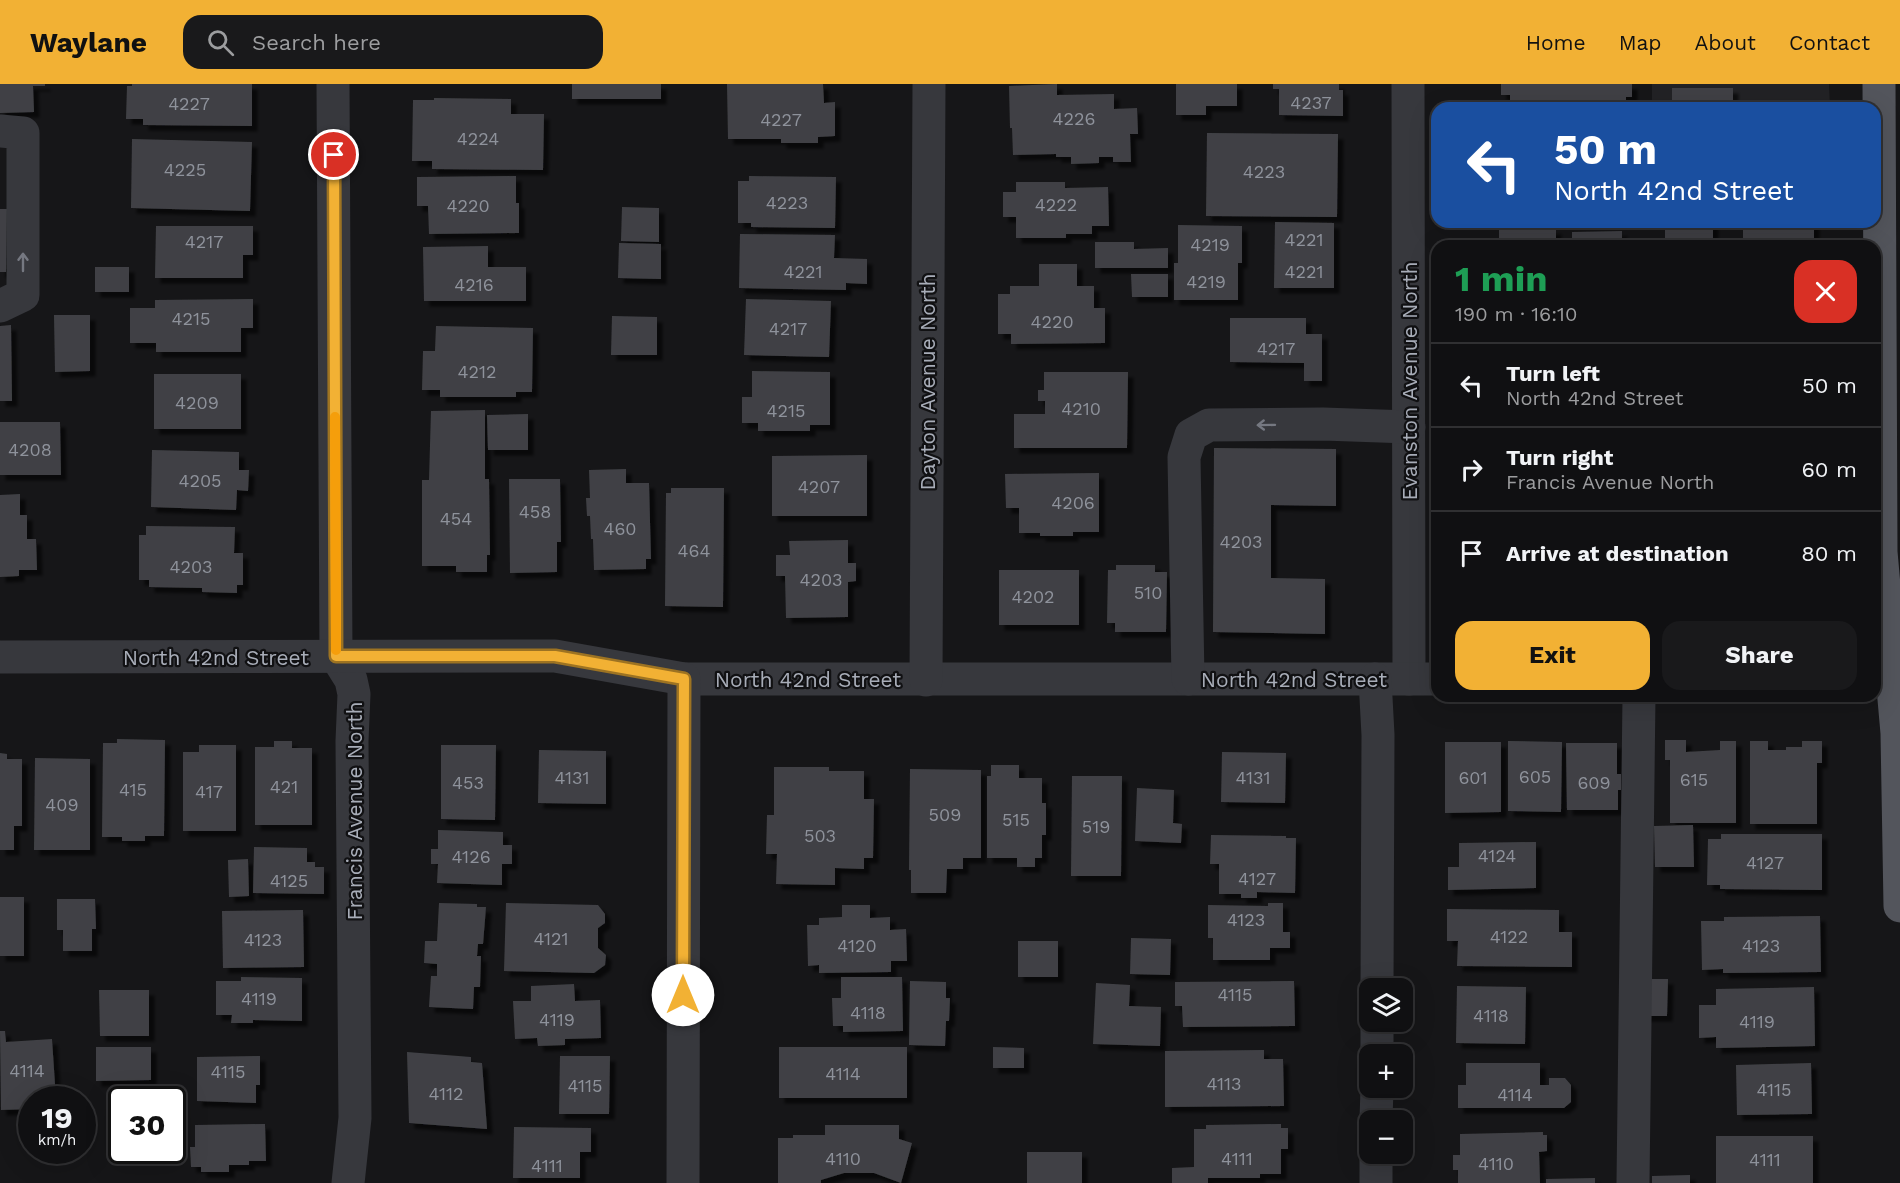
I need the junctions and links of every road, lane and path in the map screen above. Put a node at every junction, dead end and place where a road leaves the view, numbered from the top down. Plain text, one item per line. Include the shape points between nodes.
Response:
1 (333, 84) edge
2 (929, 84) edge
3 (1408, 84) edge
4 (1879, 84) edge
5 (1880, 102) edge
6 (0, 131) edge
7 (1881, 145) edge
8 (0, 306) edge
9 (1890, 419) edge
10 (1409, 427) junction
11 (336, 656) junction
12 (0, 657) edge
13 (1888, 674) edge
14 (684, 679) junction
15 (1188, 679) junction
16 (1375, 679) junction
17 (1423, 679) edge
18 (926, 680) junction
19 (1639, 702) edge
20 (1900, 906) edge
21 (1377, 978) edge
22 (1376, 1164) edge
23 (348, 1183) edge
24 (682, 1183) edge
25 (1376, 1183) edge
26 (1633, 1183) edge

1 - 11 street
2 - 18 street, Dayton Avenue North
3 - 10 street, Evanston Avenue North
4 - 5 main road
8 -> 6 street via 23,295 23,133
7 - 9 main road
9 - 13 main road via 1881,569
10 -> 15 street via 1209,425 1191,435 1184,456
10 - 17 street, Evanston Avenue North
11 - 12 street, North 42nd Street
11 - 14 street, North 42nd Street via 555,656
11 - 23 street, Francis Avenue North via 351,680 354,694 355,1118
13 - 20 main road via 1897,733
14 - 18 street, North 42nd Street
14 - 24 street
15 - 16 street, North 42nd Street
15 - 18 street, North 42nd Street
16 - 17 street, North 42nd Street
16 - 21 street
19 - 26 street
22 - 25 street

